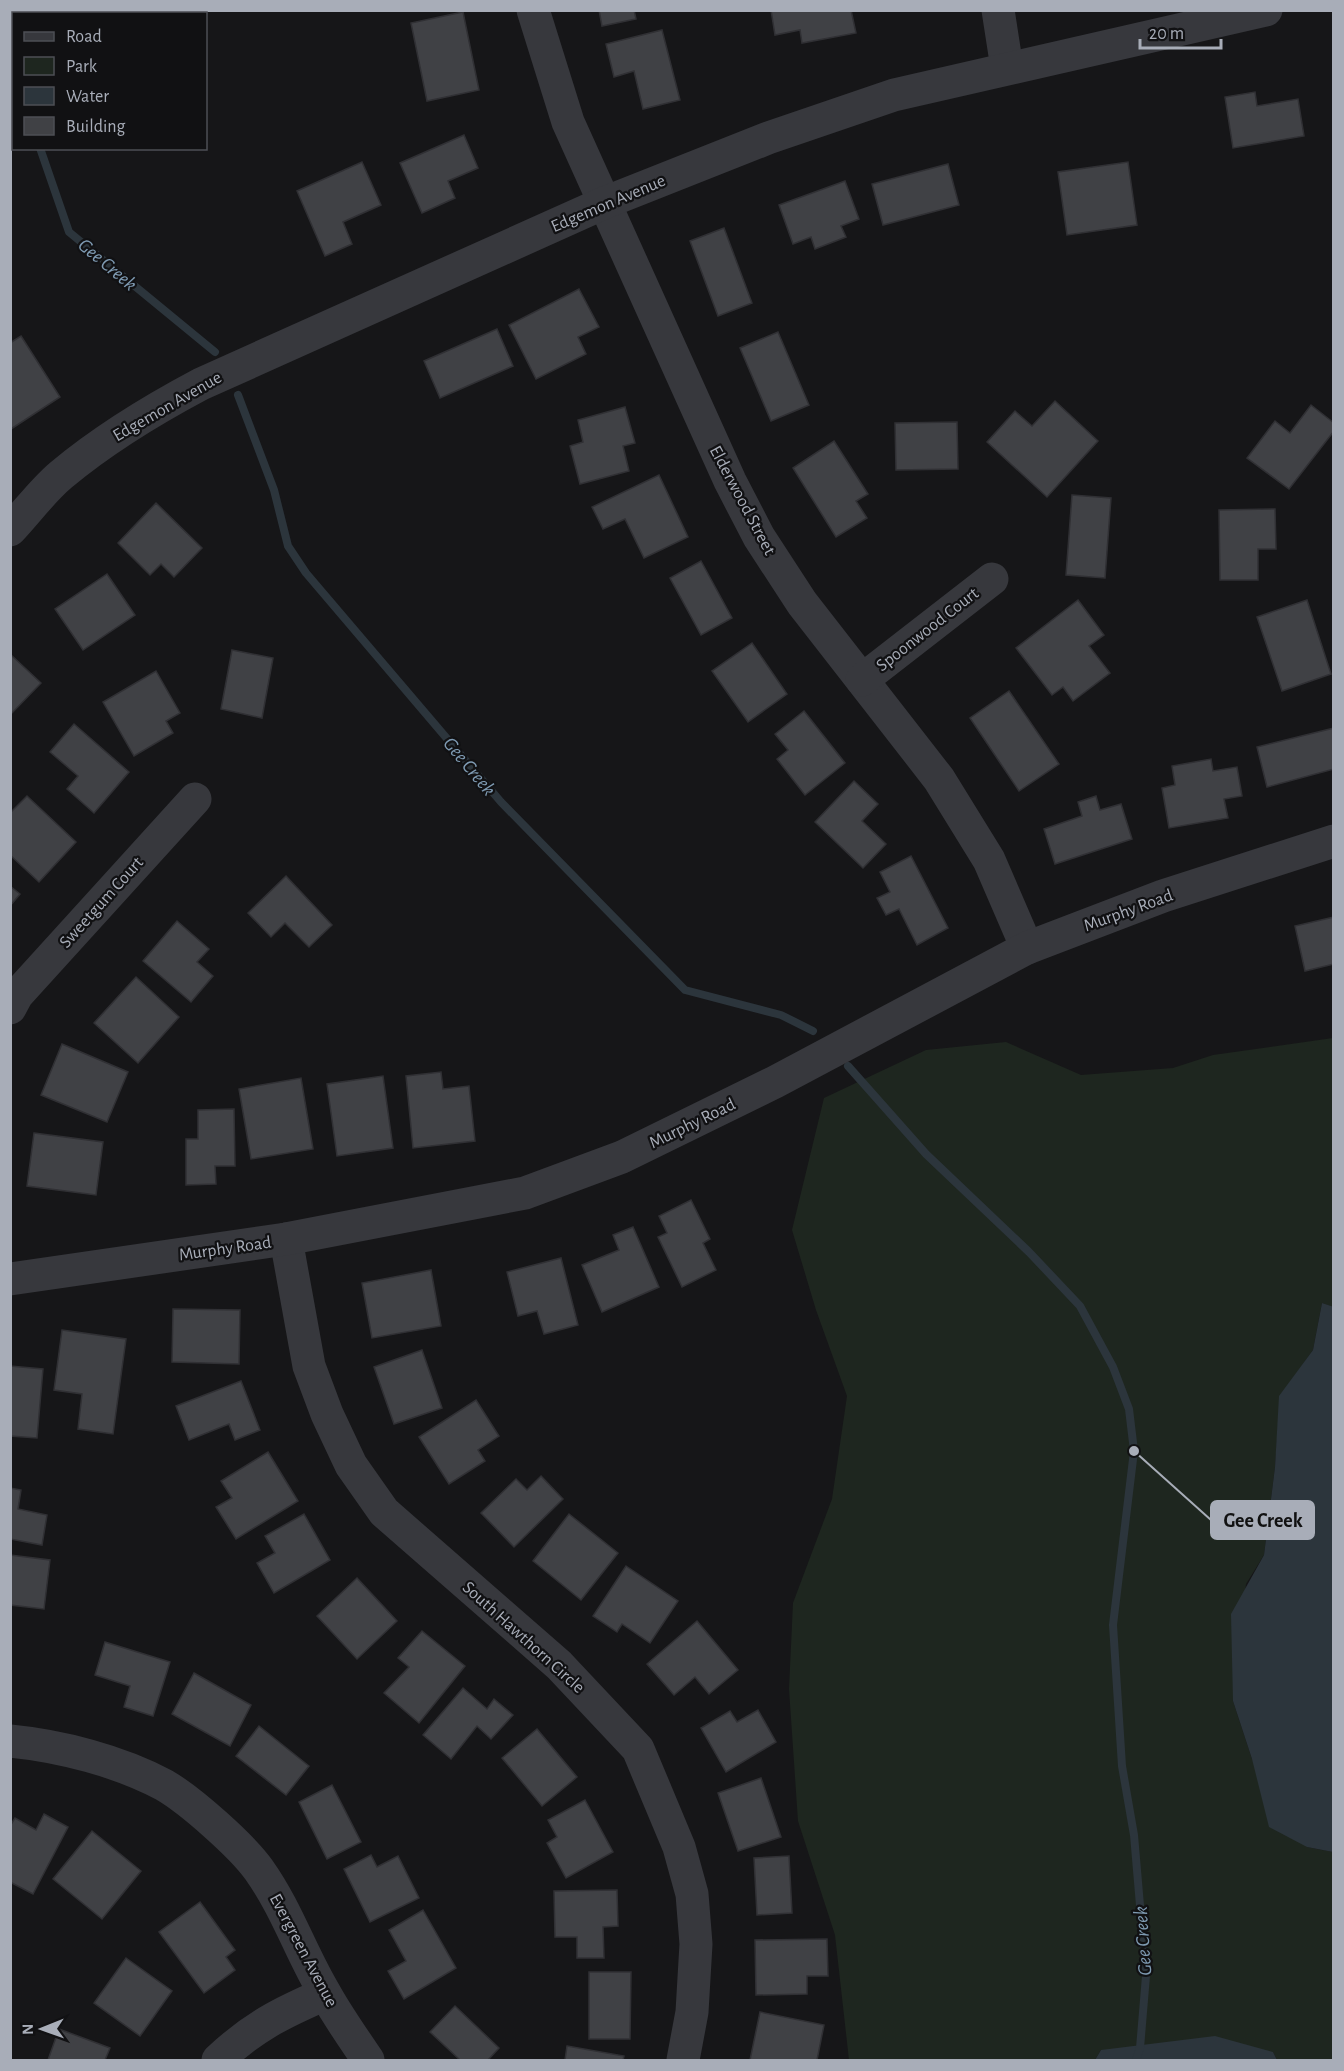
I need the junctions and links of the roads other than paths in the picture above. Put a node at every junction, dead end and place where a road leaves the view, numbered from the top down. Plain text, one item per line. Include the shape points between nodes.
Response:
1 (533, 10) edge
2 (998, 10) edge
3 (1266, 10) edge
4 (1007, 68) junction
5 (604, 203) junction
6 (10, 530) edge
7 (992, 579) dead end
8 (861, 680) junction
9 (195, 799) dead end
10 (1334, 841) edge
11 (1028, 948) junction
12 (10, 1008) edge
13 (286, 1239) junction
14 (10, 1279) edge
15 (10, 1741) edge
16 (325, 1994) junction
17 (218, 2061) edge
18 (368, 2061) edge
19 (683, 2061) edge

1 - 5 street, Elderwood Street via 568,122
2 - 4 street
3 - 4 street, Edgemon Avenue
4 - 5 street, Edgemon Avenue via 894,95 768,138
5 - 6 street, Edgemon Avenue via 171,400 122,429 59,477
5 - 8 street, Elderwood Street via 759,537 802,603
7 - 8 street, Spoonwood Court
8 - 11 street, Elderwood Street via 939,779 983,850
9 - 12 street, Sweetgum Court via 17,995
10 - 11 street, Murphy Road via 1163,896
11 - 13 street, Murphy Road via 775,1083 622,1157 525,1193
13 - 14 street, Murphy Road
13 - 19 street, South Hawthorn Circle via 309,1366 351,1465 384,1512 559,1665 638,1749 679,1846 692,1894 696,1944 692,2012
15 - 16 street, Evergreen Avenue via 106,1762 164,1786 228,1835 258,1868 289,1917
16 - 17 street via 272,2017
16 - 18 street, Evergreen Avenue

